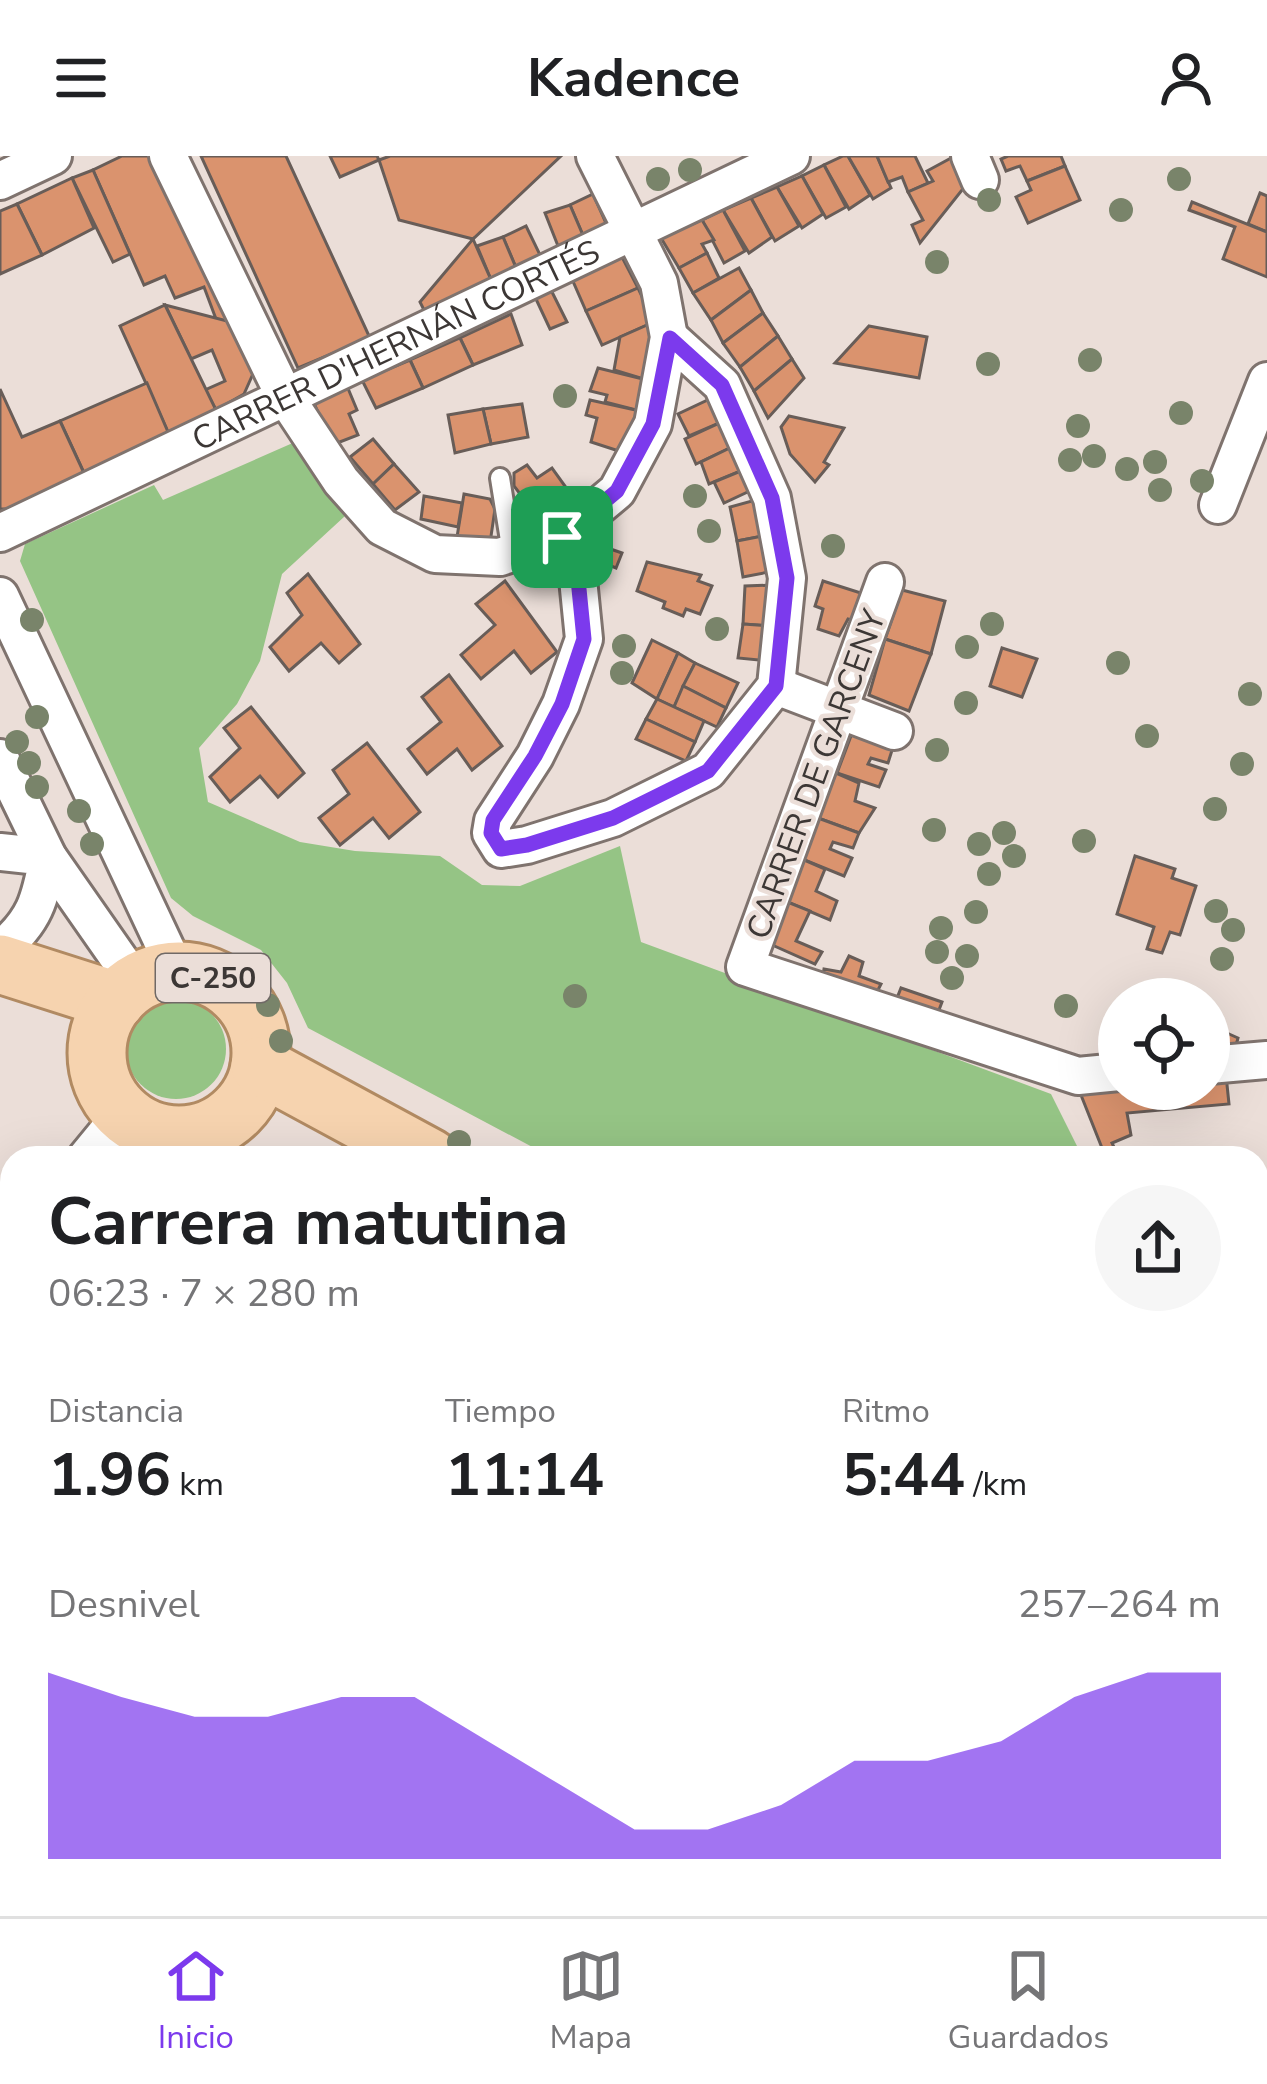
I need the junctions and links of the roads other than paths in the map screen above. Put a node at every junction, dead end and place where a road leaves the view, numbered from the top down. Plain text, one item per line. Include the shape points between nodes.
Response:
1 (53, 156) edge
2 (168, 156) edge
3 (595, 156) edge
4 (791, 156) edge
5 (0, 181) edge
6 (632, 232) junction
7 (670, 338) junction
8 (1267, 381) edge
9 (284, 395) junction
10 (500, 478) dead end
11 (1218, 505) dead end
12 (0, 533) edge
13 (562, 537) junction
14 (512, 554) junction
15 (885, 582) dead end
16 (0, 596) edge
17 (776, 686) junction
18 (840, 710) junction
19 (895, 731) dead end
20 (0, 758) edge
21 (0, 852) edge
22 (48, 857) junction
23 (0, 950) edge
24 (0, 964) edge
25 (0, 1000) edge
26 (131, 1001) junction
27 (1267, 1060) edge
28 (1230, 1063) edge
29 (1098, 1074) edge
30 (250, 1088) junction
31 (123, 1113) junction
32 (96, 1146) edge
33 (344, 1146) edge
34 (399, 1146) edge

1 - 5 street
2 - 9 street
3 - 6 street
4 - 6 street, CARRER D'HERNÁN CORTÉS
6 - 7 street via 659,284
6 - 9 street, CARRER D'HERNÁN CORTÉS
7 - 13 street via 653,424 617,491
7 - 17 street via 722,385 772,498 787,578
8 - 11 street
9 - 12 street, CARRER D'HERNÁN CORTÉS
9 - 14 street via 382,527 435,554
10 - 14 lane
13 - 14 street
13 - 17 street via 578,579 584,639 562,704 493,820 501,849 613,818 708,771
15 - 18 street, CARRER DE GARCENY
16 - 26 street
17 - 18 street
18 - 19 street
18 - 29 street, CARRER DE GARCENY via 745,967 1078,1076
20 - 22 street
21 - 22 street
22 - 23 street via 41,899
22 - 26 street
24 - 26 main road, C-250
25 - 26 main road, C-250 via 45,1012
26 - 30 main road, C-250 via 212,977 241,998 259,1030
26 - 31 main road via 102,1080
27 - 28 street
30 - 31 main road via 217,1126 176,1135
30 - 33 main road
30 - 34 main road
31 - 32 street

